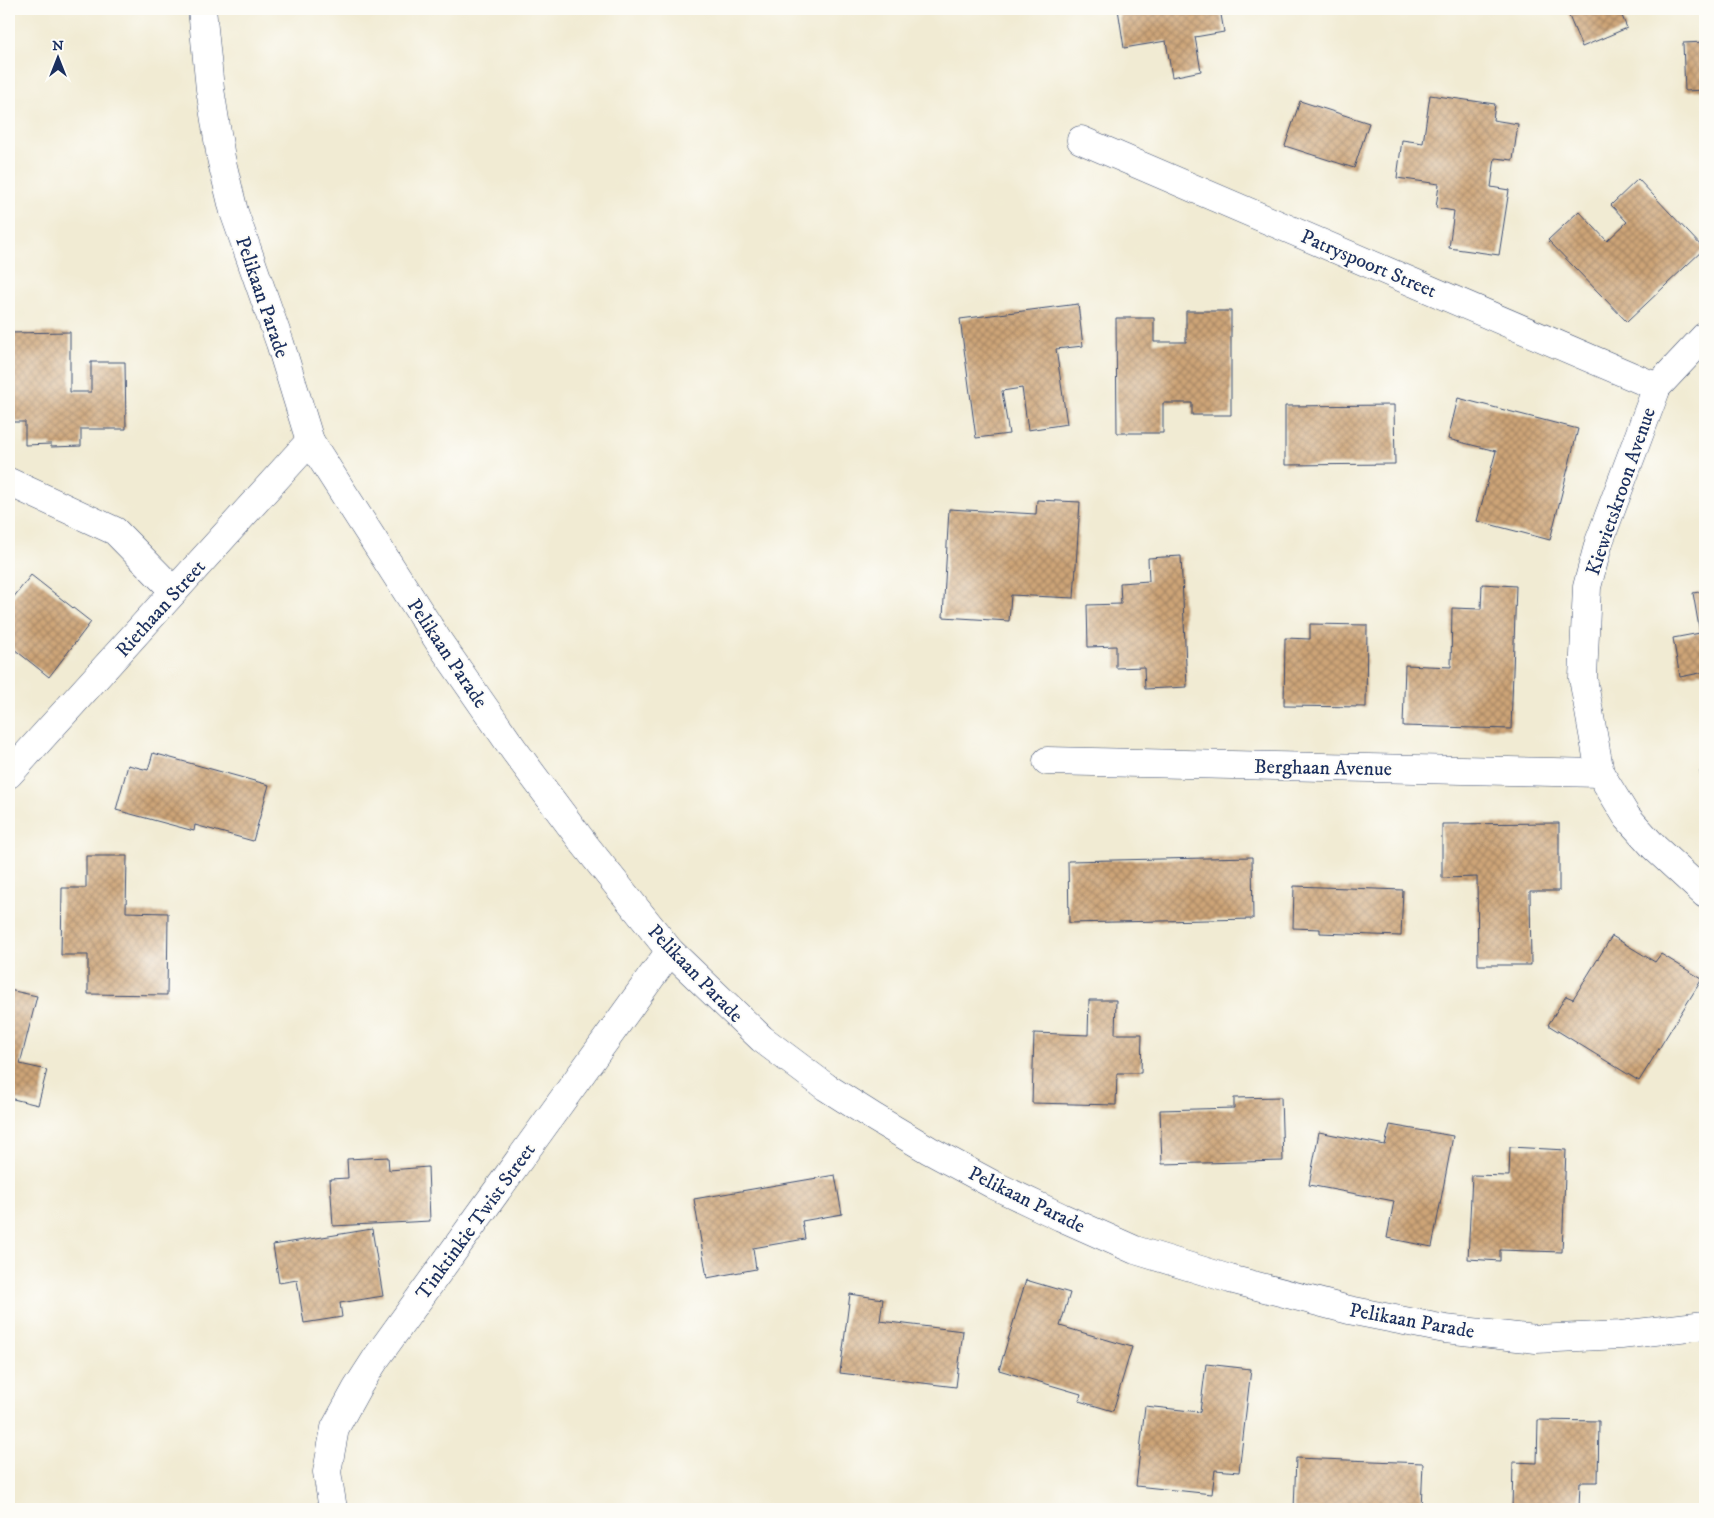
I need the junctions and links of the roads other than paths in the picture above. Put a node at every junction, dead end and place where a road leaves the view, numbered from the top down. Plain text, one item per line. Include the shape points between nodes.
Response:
1 (202, 9) edge
2 (1081, 140) dead end
3 (1705, 336) edge
4 (1657, 387) junction
5 (310, 441) junction
6 (9, 482) edge
7 (174, 591) junction
8 (1047, 761) dead end
9 (1600, 773) junction
10 (9, 774) edge
11 (1705, 894) edge
12 (670, 951) junction
13 (1705, 1325) edge
14 (333, 1509) edge

1 - 5 street, Pelikaan Parade via 210,89 225,176
2 - 4 street, Patryspoort Street
3 - 4 street, Kiewietskroon Avenue
4 - 9 street, Kiewietskroon Avenue via 1599,542 1588,587 1583,678
5 - 7 street, Riethaan Street
5 - 12 street, Pelikaan Parade via 434,634 514,750
6 - 7 street via 115,531
7 - 10 street, Riethaan Street
8 - 9 street, Berghaan Avenue
9 - 11 street, Kiewietskroon Avenue via 1648,841
12 - 13 street, Pelikaan Parade via 762,1040 826,1087 929,1150 1061,1218 1135,1250 1348,1310 1446,1330 1536,1339 1621,1335
12 - 14 street, Tinktinkie Twist Street via 357,1388 333,1437 327,1472

